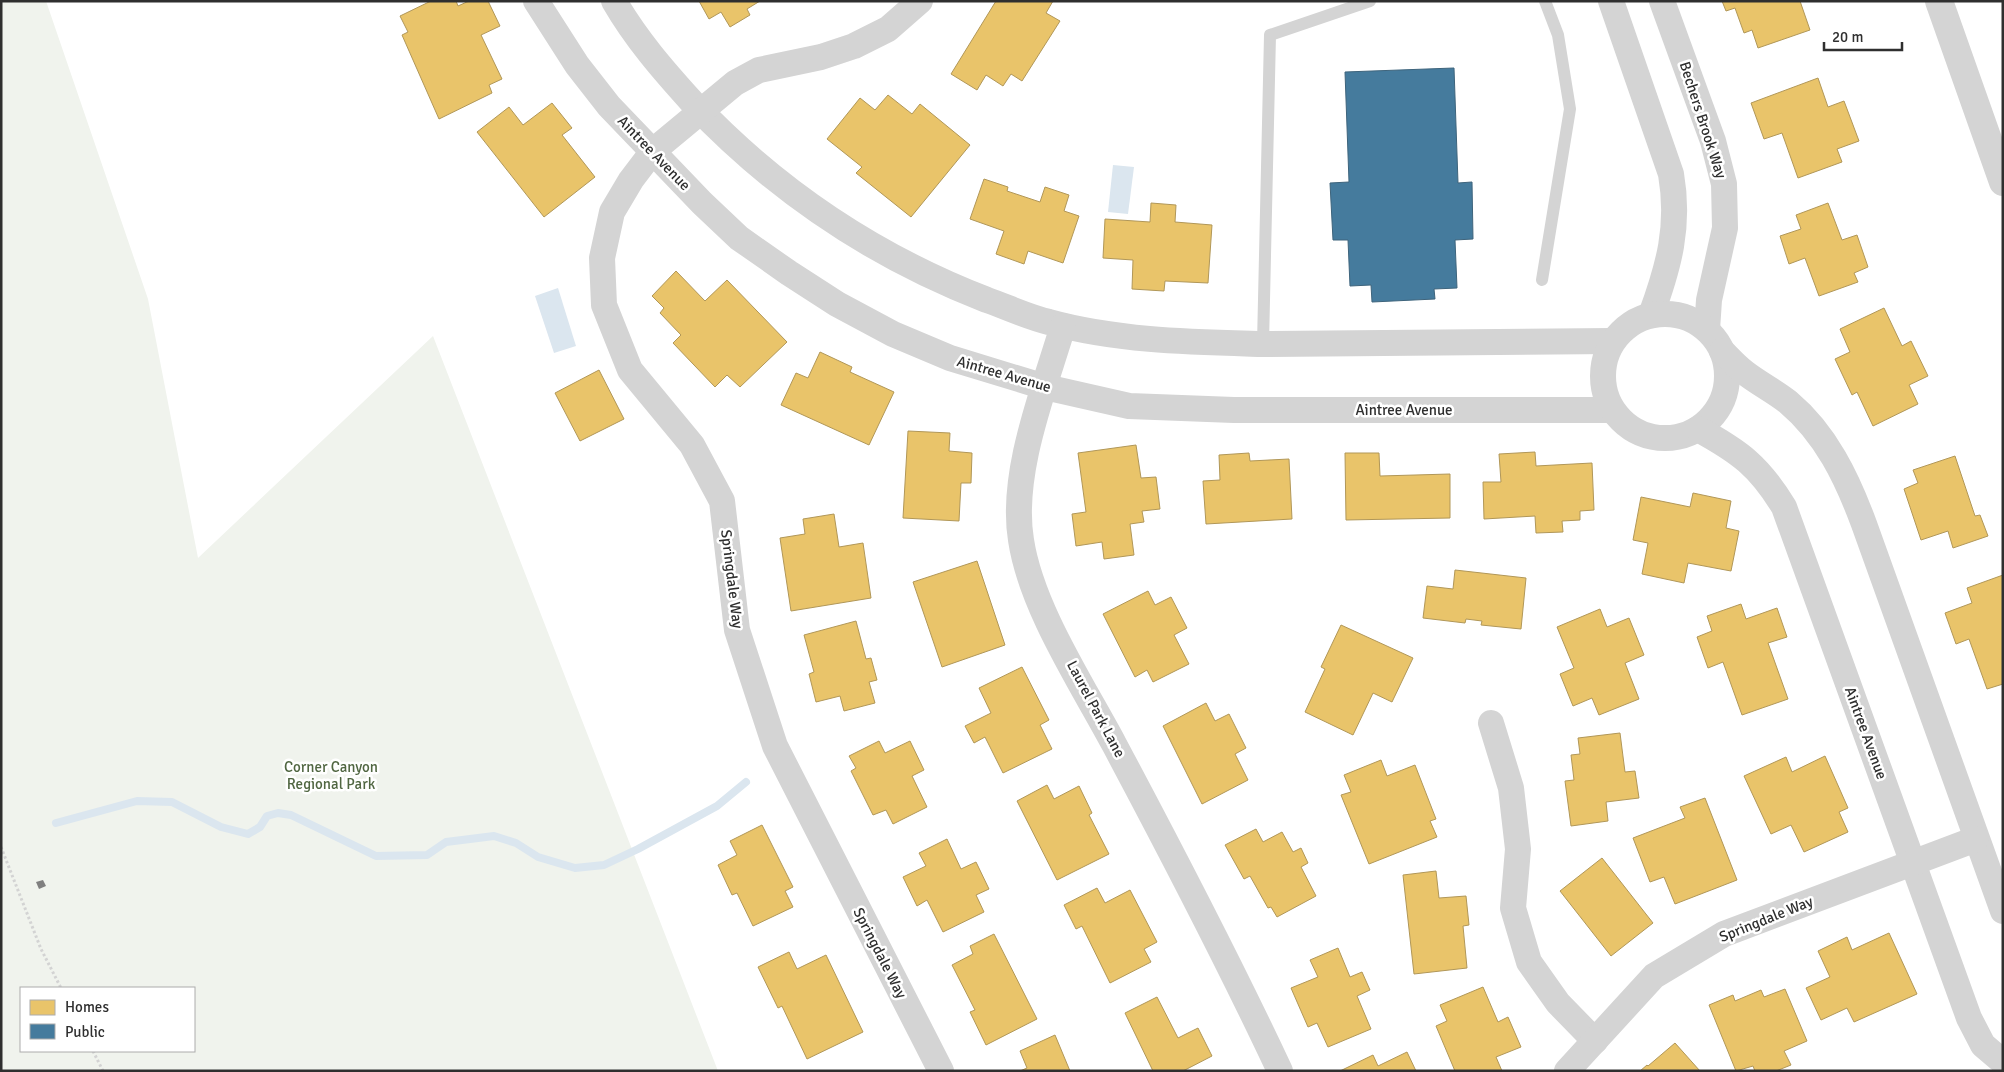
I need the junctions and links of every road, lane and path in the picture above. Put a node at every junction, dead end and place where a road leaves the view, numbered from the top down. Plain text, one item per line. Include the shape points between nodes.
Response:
1 (536, 1) edge
2 (614, 1) edge
3 (920, 1) edge
4 (1370, 1) edge
5 (1545, 1) edge
6 (1611, 1) edge
7 (1662, 1) edge
8 (1939, 1) edge
9 (701, 111) junction
10 (653, 151) junction
11 (2003, 182) edge
12 (1542, 280) dead end
13 (1651, 315) junction
14 (1063, 326) junction
15 (1707, 330) junction
16 (1614, 341) junction
17 (1264, 344) junction
18 (1722, 350) junction
19 (1045, 387) junction
20 (1612, 410) junction
21 (1698, 430) junction
22 (1491, 723) dead end
23 (1976, 839) junction
24 (1, 847) edge
25 (1912, 862) junction
26 (2003, 910) edge
27 (60, 987) edge
28 (1595, 1041) junction
29 (94, 1052) edge
30 (2003, 1062) edge
31 (103, 1071) edge
32 (941, 1071) edge
33 (1280, 1071) edge
34 (1567, 1071) edge

1 - 10 street, Aintree Avenue via 582,72 609,106
2 - 9 street via 653,59
3 - 9 street, Springdale Way via 888,29 854,46 821,57 759,70 735,83
4 - 17 lane via 1270,35
5 - 12 lane via 1558,34 1570,109
6 - 13 street via 1671,174 1675,197 1672,246
7 - 15 street, Bechers Brook Way via 1713,141 1724,184 1725,228 1709,300
8 - 11 street
9 - 10 street, Springdale Way
9 - 14 street via 784,188 891,257 944,283
10 - 19 street, Aintree Avenue via 740,238 837,304 893,334 950,358
10 - 32 street, Springdale Way via 612,212 602,258 604,305 630,370 692,445 722,501 738,630 776,746
13 - 15 street via 1682,316
13 - 16 street via 1624,329
14 - 17 street via 1154,339
14 - 19 street, Laurel Park Lane
15 - 18 street
16 - 17 street
16 - 20 street via 1605,358 1602,375
18 - 21 street via 1727,386 1722,403
18 - 23 street via 1744,372 1782,398 1809,423 1829,447 1843,473
19 - 20 street, Aintree Avenue via 1129,406 1234,410
19 - 33 street, Laurel Park Lane via 1026,455 1020,496 1021,540 1032,583 1056,635 1168,845
20 - 21 street via 1625,424 1660,439 1680,437
21 - 25 street, Aintree Avenue via 1726,444 1750,462 1784,507
22 - 28 street via 1511,788 1518,849 1513,908 1529,962 1558,1003
23 - 25 street, Springdale Way
23 - 26 street
24 - 27 path via 41,949
25 - 28 street, Springdale Way via 1724,934 1654,976
25 - 30 street, Aintree Avenue via 1969,1018 1983,1045
28 - 34 street, Springdale Way
29 - 31 path

